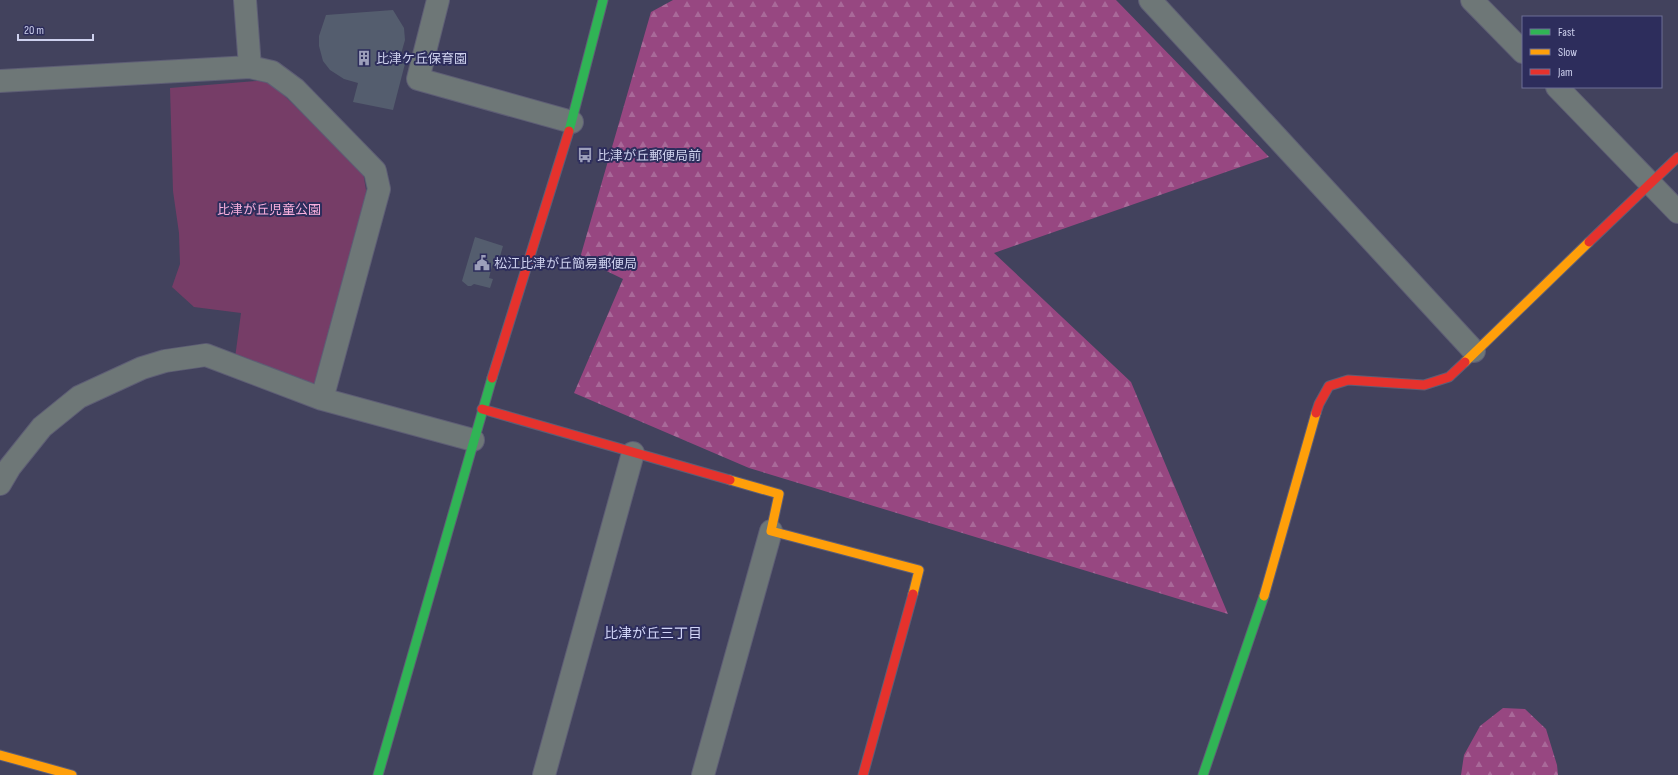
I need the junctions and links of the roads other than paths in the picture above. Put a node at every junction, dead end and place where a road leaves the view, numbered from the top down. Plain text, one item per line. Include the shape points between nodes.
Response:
1 (245, 0) edge
2 (438, 0) edge
3 (603, 0) edge
4 (1150, 0) edge
5 (1472, 0) edge
6 (1522, 51) edge
7 (250, 67) junction
8 (0, 81) edge
9 (1558, 88) edge
10 (572, 122) junction
11 (1678, 157) edge
12 (1651, 183) junction
13 (1678, 212) edge
14 (1474, 351) junction
15 (322, 399) junction
16 (482, 409) junction
17 (473, 440) junction
18 (633, 453) junction
19 (0, 484) edge
20 (771, 531) junction
21 (0, 755) edge
22 (72, 775) edge
23 (378, 775) edge
24 (544, 775) edge
25 (703, 775) edge
26 (863, 775) edge
27 (1203, 775) edge

1 - 7 street
2 - 10 street via 418,79
3 - 10 street
4 - 14 street
5 - 6 street
7 - 8 street
7 - 15 street via 272,72 295,90 375,172 379,189
9 - 12 street
10 - 16 street
11 - 12 street
12 - 13 street
12 - 14 street
14 - 27 street via 1449,377 1424,385 1348,380 1329,386 1319,404 1272,571
15 - 17 street
15 - 19 street via 206,355 165,361 142,368 79,397 42,427 10,467
16 - 17 street
16 - 18 street
17 - 23 street
18 - 20 street via 779,494
18 - 24 street
20 - 25 street
20 - 26 street via 919,570
21 - 22 street

